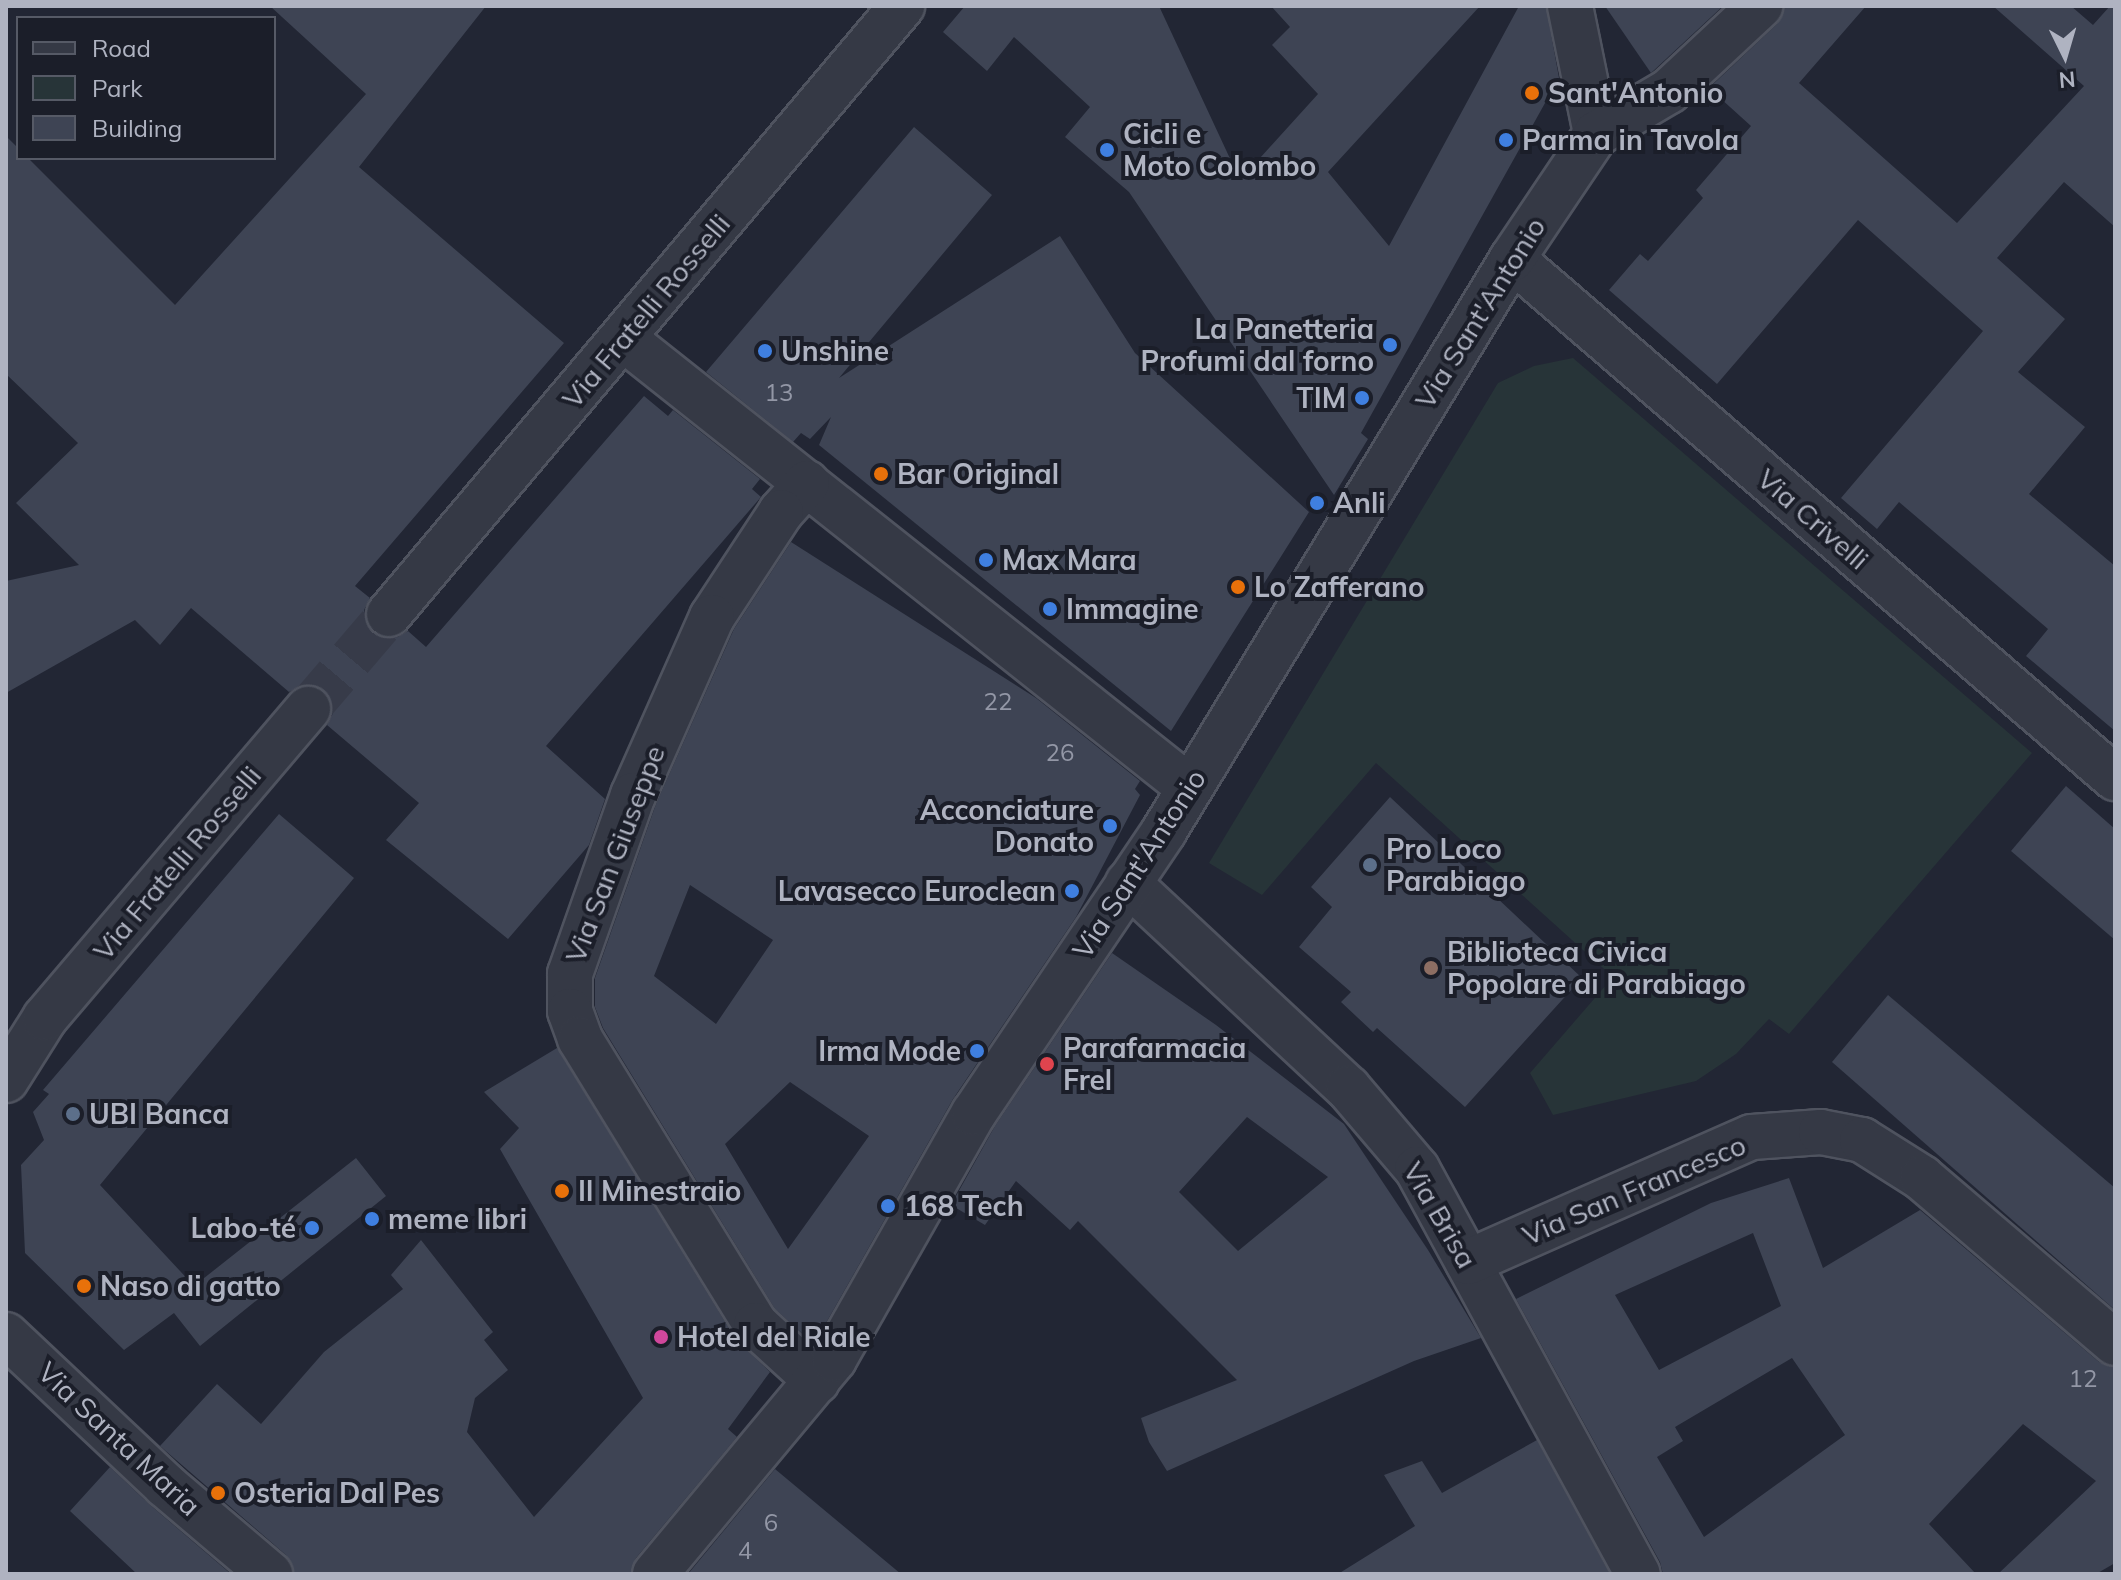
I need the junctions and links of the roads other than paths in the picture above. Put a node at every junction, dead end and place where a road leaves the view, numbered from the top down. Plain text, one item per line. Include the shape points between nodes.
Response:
1 (902, 6) edge
2 (1570, 6) edge
3 (1760, 6) edge
4 (1596, 134) junction
5 (1512, 259) junction
6 (624, 339) junction
7 (807, 483) junction
8 (389, 614) tunnel mouth
9 (308, 709) tunnel mouth
10 (2115, 778) edge
11 (1190, 788) junction
12 (1128, 883) junction
13 (45, 1018) junction
14 (6, 1048) edge
15 (6, 1080) edge
16 (1468, 1262) junction
17 (6, 1335) edge
18 (2115, 1343) edge
19 (817, 1381) junction
20 (270, 1574) edge
21 (655, 1574) edge
22 (1638, 1574) edge

1 - 6 street, Via Fratelli Rosselli
2 - 4 street
3 - 4 street via 1669,91
4 - 5 street, Via Sant'Antonio
5 - 10 street, Via Crivelli
5 - 11 street, Via Sant'Antonio
6 - 7 street
6 - 8 street, Via Fratelli Rosselli
7 - 11 street
7 - 19 street, Via San Giuseppe via 781,512 712,617 633,795 570,974 570,1011 580,1039 756,1325
9 - 13 street, Via Fratelli Rosselli
11 - 12 street, Via Sant'Antonio
12 - 16 street, Via Brisa via 1348,1088 1417,1169
12 - 19 street, Via Sant'Antonio via 974,1113
13 - 14 street, Via Fratelli Rosselli
13 - 15 street, Via Fratelli Rosselli
16 - 18 street, Via San Francesco via 1752,1137 1821,1132 1862,1140 1922,1178
16 - 22 street, Via Brisa
17 - 20 street, Via Santa Maria via 165,1485
19 - 21 street, Via Sant'Antonio

